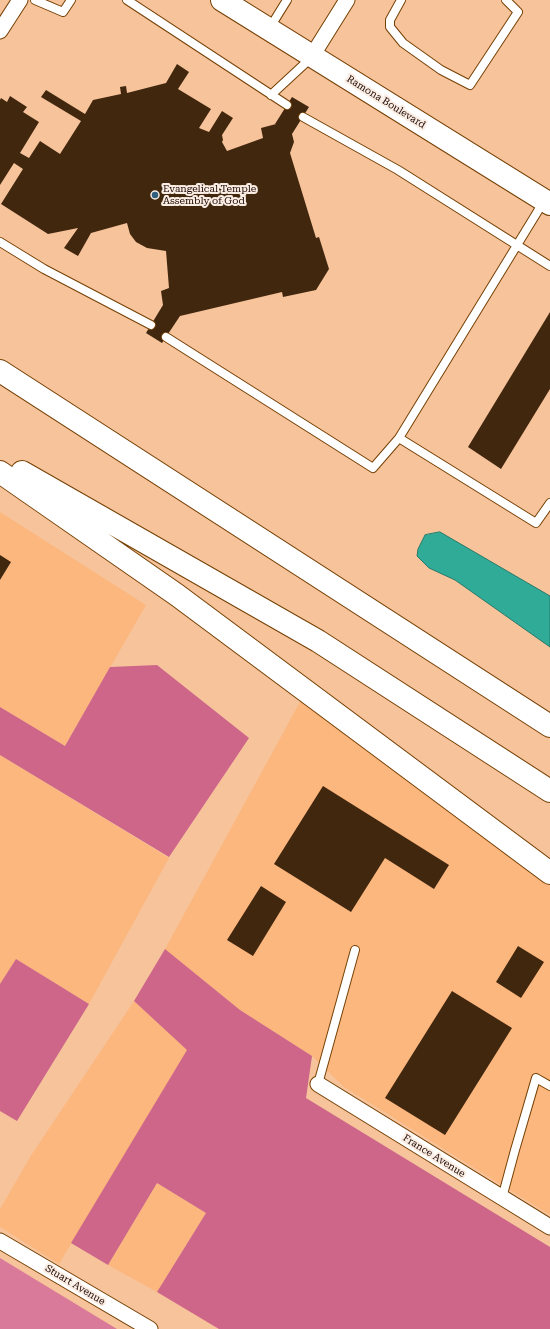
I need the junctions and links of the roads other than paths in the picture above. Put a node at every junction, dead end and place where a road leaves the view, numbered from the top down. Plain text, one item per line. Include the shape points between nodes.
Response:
1 (20, 0) edge
2 (35, 0) edge
3 (70, 0) edge
4 (128, 0) edge
5 (287, 0) edge
6 (347, 0) edge
7 (401, 0) edge
8 (506, 0) edge
9 (234, 6) edge
10 (268, 29) junction
11 (0, 31) edge
12 (312, 56) junction
13 (271, 95) junction
14 (287, 105) dead end
15 (303, 117) dead end
16 (547, 202) edge
17 (0, 242) edge
18 (517, 245) junction
19 (550, 266) edge
20 (151, 325) dead end
21 (166, 337) dead end
22 (0, 371) edge
23 (399, 438) junction
24 (0, 460) edge
25 (0, 472) edge
26 (550, 503) edge
27 (550, 726) edge
28 (550, 791) edge
29 (550, 873) edge
30 (355, 950) dead end
31 (318, 1084) joint
32 (550, 1086) edge
33 (502, 1198) junction
34 (550, 1228) edge
35 (0, 1241) edge
36 (150, 1329) edge

1 - 11 street
2 - 3 lane via 63,12
4 - 13 lane
5 - 10 lane
6 - 12 street
7 - 8 lane via 390,20 390,27 403,43 441,70 470,85 518,12
9 - 10 main road, Ramona Boulevard
10 - 12 main road, Ramona Boulevard
12 - 13 lane
12 - 16 main road, Ramona Boulevard
13 - 14 lane
15 - 18 lane via 398,170
16 - 18 lane
17 - 20 lane via 44,270
18 - 19 lane
18 - 23 lane
21 - 23 lane via 373,468
22 - 27 main road
23 - 26 lane via 536,523
24 - 28 main road via 318,641
25 - 29 main road via 177,595
30 - 31 lane
31 - 33 street, France Avenue
32 - 33 lane via 536,1078
33 - 34 street, France Avenue
35 - 36 street, Stuart Avenue

